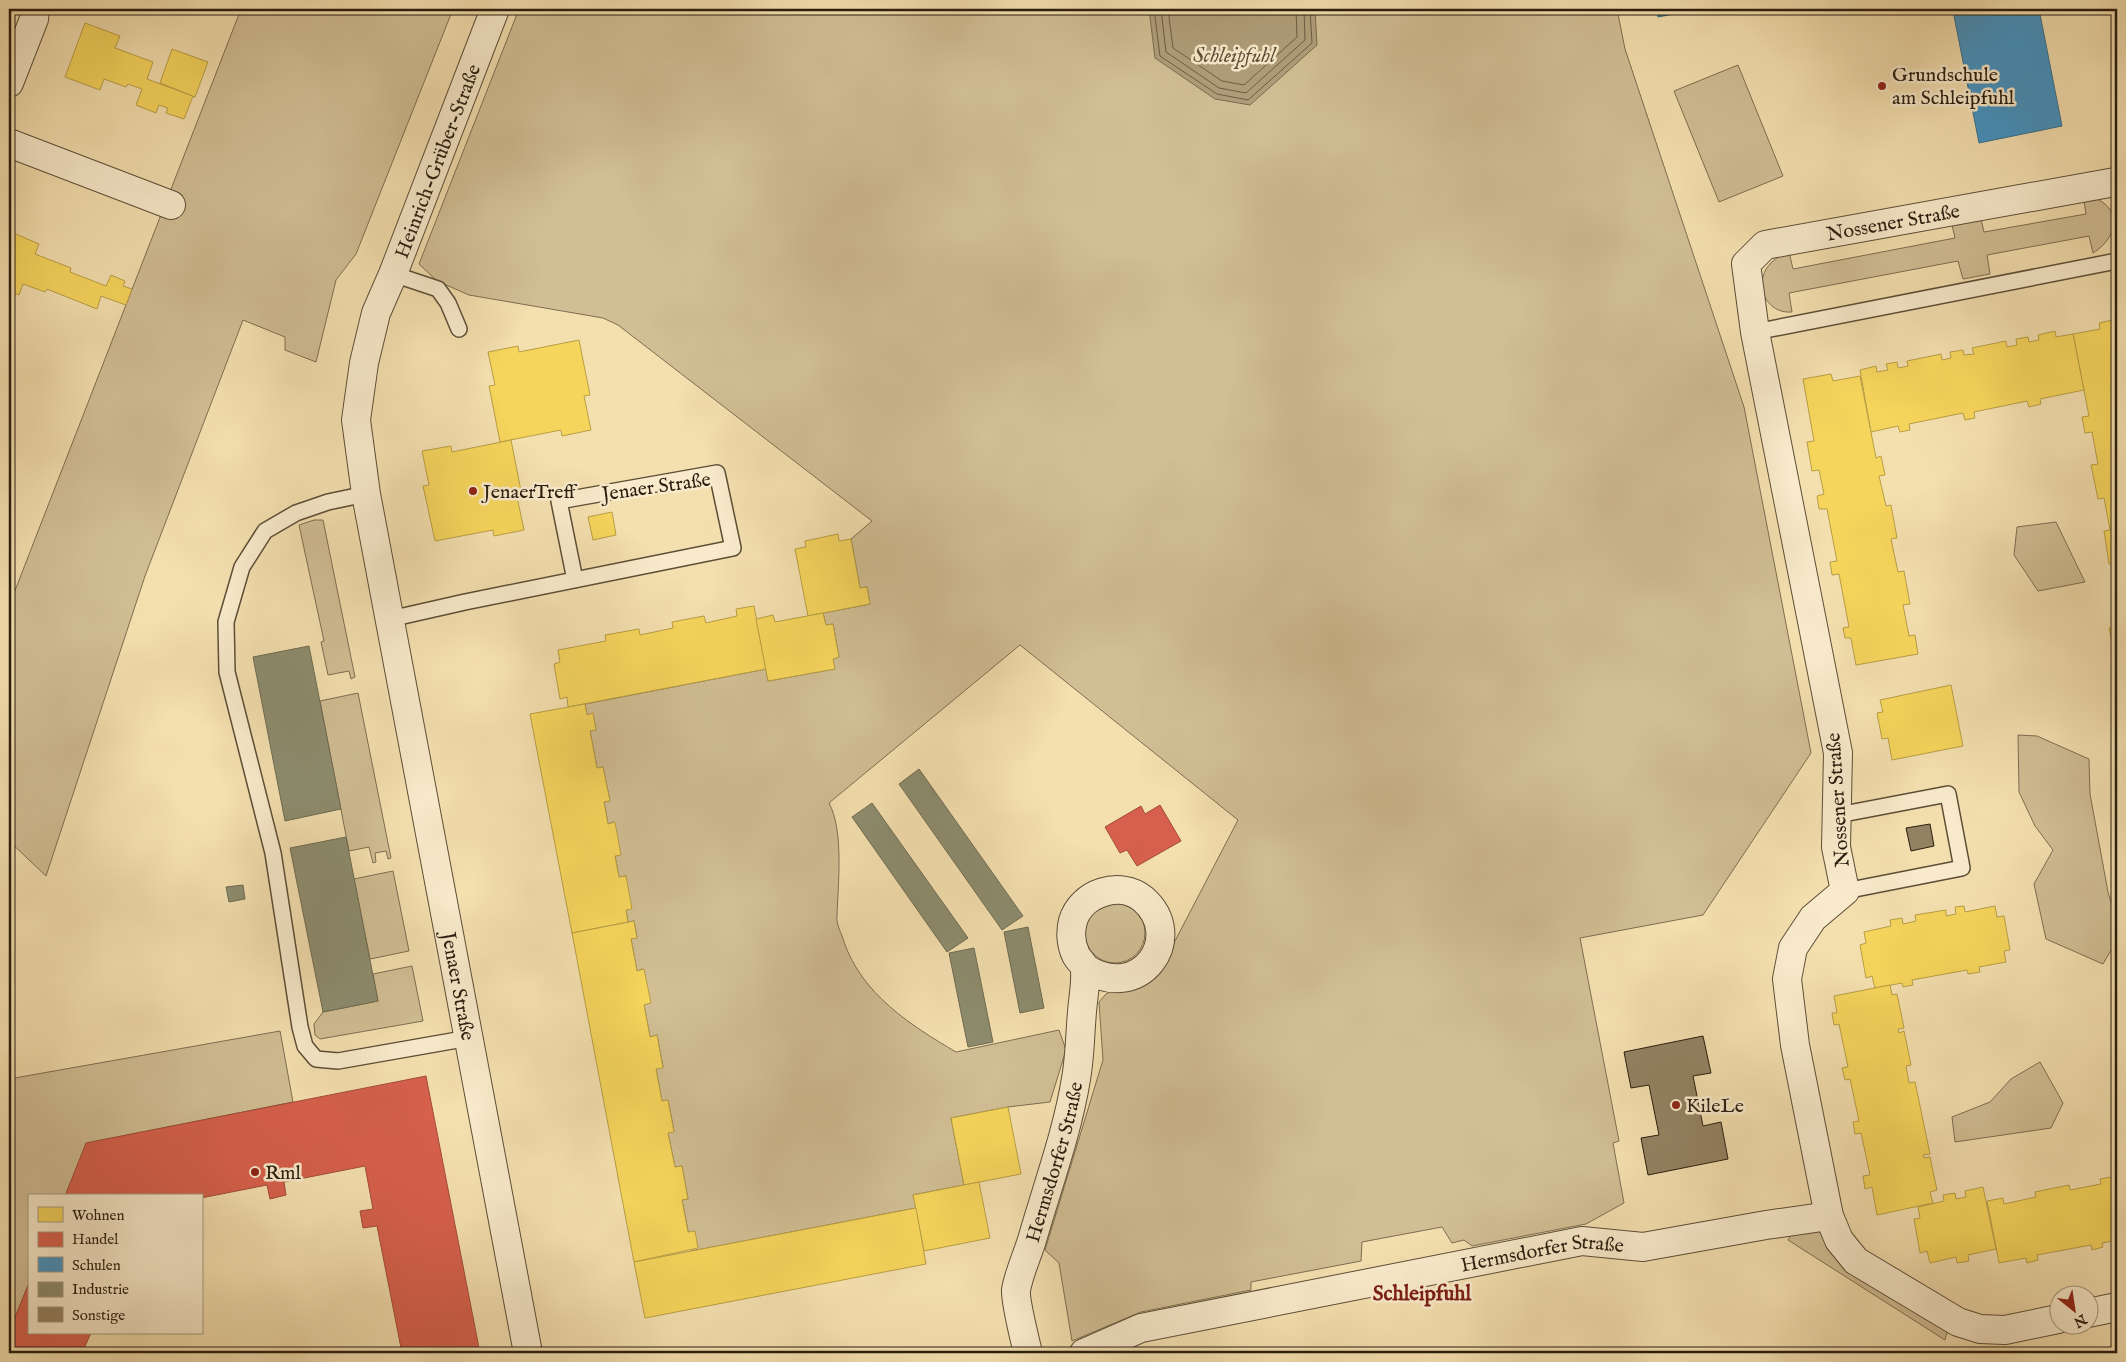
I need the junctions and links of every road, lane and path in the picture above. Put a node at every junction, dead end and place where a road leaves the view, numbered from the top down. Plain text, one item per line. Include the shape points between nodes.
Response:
1 (35, 9) edge
2 (495, 9) edge
3 (9, 83) edge
4 (9, 143) edge
5 (2117, 178) edge
6 (171, 205) dead end
7 (2117, 261) edge
8 (393, 274) junction
9 (376, 313) joint
10 (460, 329) dead end
11 (1755, 332) junction
12 (366, 494) junction
13 (574, 580) junction
14 (390, 619) junction
15 (1838, 815) junction
16 (1845, 890) junction
17 (1085, 968) dead end
18 (469, 1038) junction
19 (1829, 1216) junction
20 (2117, 1307) edge
21 (2098, 1310) edge
22 (2048, 1321) edge
23 (528, 1353) edge
24 (1028, 1353) edge
25 (1084, 1353) edge

1 - 3 street
2 - 8 street, Heinrich-Grüber-Straße
4 - 6 street
5 - 11 street, Nossener Straße via 1765,245 1746,264
7 - 11 lane
8 - 9 street, Heinrich-Grüber-Straße
8 - 10 lane via 438,289
9 - 12 street, Jenaer Straße via 364,363 356,420
11 - 15 street, Nossener Straße via 1838,753
12 - 14 street, Jenaer Straße
12 - 18 lane via 296,513 265,531 242,568 226,622 227,672 273,853 305,1046 316,1059 338,1061
13 - 13 lane, Jenaer Straße via 559,502 717,473 734,548
13 - 14 lane, Jenaer Straße
14 - 18 street, Jenaer Straße
15 - 16 street, Nossener Straße via 1836,847
15 - 16 lane via 1948,794 1962,868
16 - 19 street, Nossener Straße via 1813,918 1793,948 1787,979 1795,1045
17 - 24 street, Hermsdorfer Straße via 1076,1079 1068,1117 1016,1292
18 - 23 street, Jenaer Straße
19 - 22 street, Nossener Straße via 1839,1240 1856,1262 1958,1322 1980,1329 2005,1330
19 - 25 street, Hermsdorfer Straße via 1643,1247 1582,1241 1141,1328
20 - 21 street

